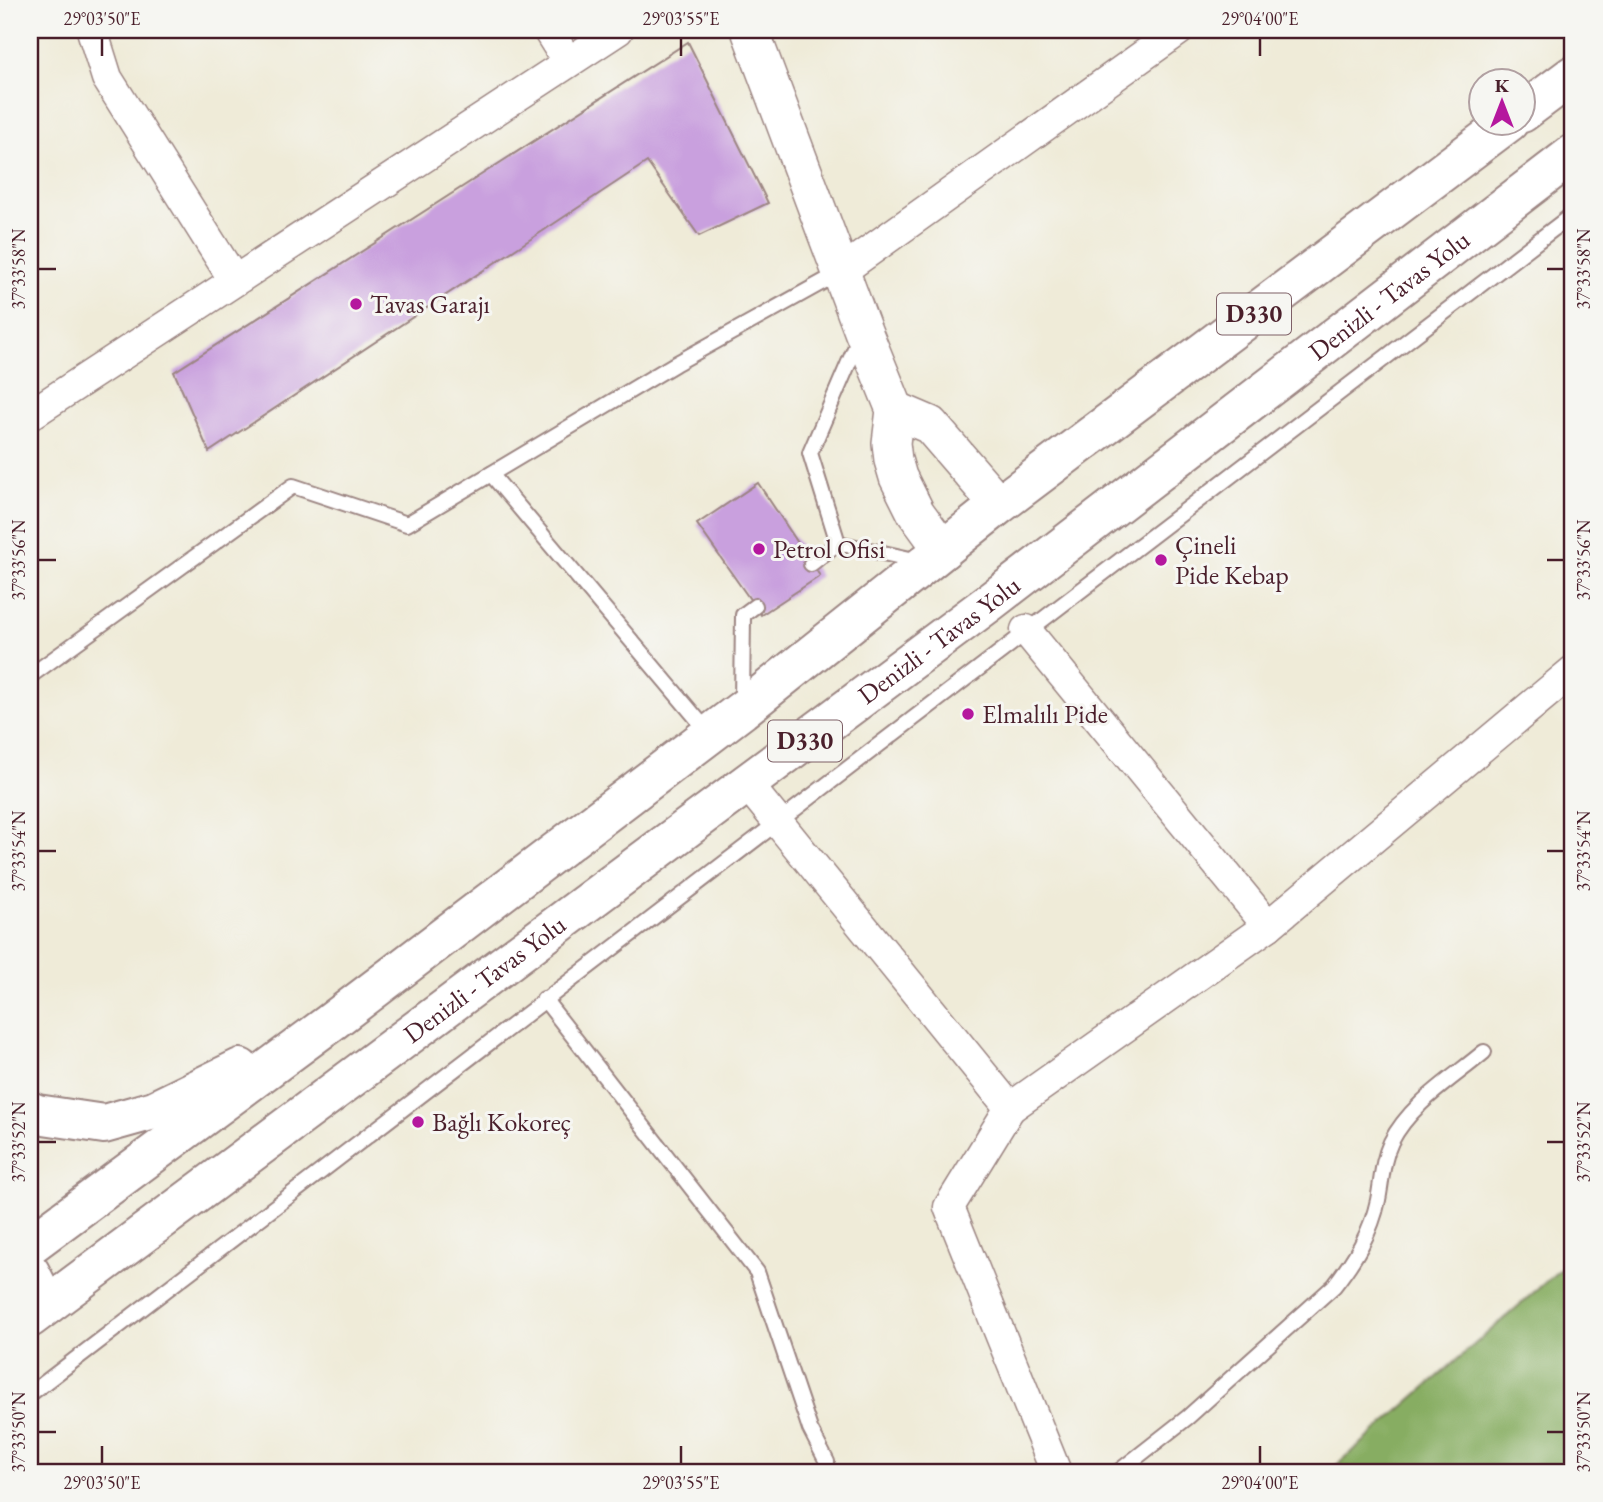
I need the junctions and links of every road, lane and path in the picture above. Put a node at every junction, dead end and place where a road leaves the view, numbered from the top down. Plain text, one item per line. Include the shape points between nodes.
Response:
1 (548, 30) edge
2 (618, 30) edge
3 (750, 30) edge
4 (1179, 30) edge
5 (101, 33) edge
6 (568, 62) junction
7 (1573, 75) edge
8 (1536, 103) edge
9 (1490, 136) edge
10 (1573, 154) edge
11 (1573, 214) edge
12 (841, 272) junction
13 (234, 279) junction
14 (863, 331) junction
15 (895, 410) junction
16 (30, 415) edge
17 (491, 474) junction
18 (999, 505) junction
19 (838, 543) junction
20 (935, 556) junction
21 (811, 564) dead end
22 (755, 606) dead end
23 (1026, 630) junction
24 (1573, 671) edge
25 (30, 676) edge
26 (742, 710) junction
27 (710, 734) junction
28 (747, 784) junction
29 (777, 821) junction
30 (1268, 926) junction
31 (544, 999) junction
32 (330, 1023) junction
33 (1484, 1052) dead end
34 (1010, 1108) junction
35 (30, 1111) edge
36 (30, 1245) edge
37 (35, 1298) edge
38 (30, 1394) edge
39 (827, 1462) dead end
40 (1056, 1472) edge
41 (1118, 1472) edge

1 - 6 street
2 - 6 street
3 - 12 street
4 - 12 street
5 - 13 street via 107,78
6 - 13 street
7 - 8 highway
9 - 18 highway, D330
10 - 28 highway, Denizli - Tavas Yolu / D330
11 - 23 lane
12 - 14 street
12 - 17 lane
13 - 16 street
14 - 15 street
14 - 19 lane via 810,453
15 - 18 street via 930,425
15 - 20 street via 892,460
17 - 25 lane via 407,524 293,486
17 - 27 lane
18 - 20 highway, D330
19 - 20 lane
19 - 21 lane
20 - 26 highway, D330
22 - 26 lane via 743,615
23 - 29 lane
23 - 30 street
24 - 30 street
26 - 27 highway, D330
27 - 32 highway, D330
28 - 29 street
28 - 37 highway, Denizli - Tavas Yolu / D330
29 - 31 lane
29 - 34 street
30 - 34 street
31 - 38 lane
31 - 39 lane via 757,1272 810,1429
32 - 35 highway via 154,1110 104,1124
32 - 36 highway, D330
33 - 41 lane via 1401,1125 1385,1157 1364,1243 1334,1286 1188,1417
34 - 40 street via 949,1207

